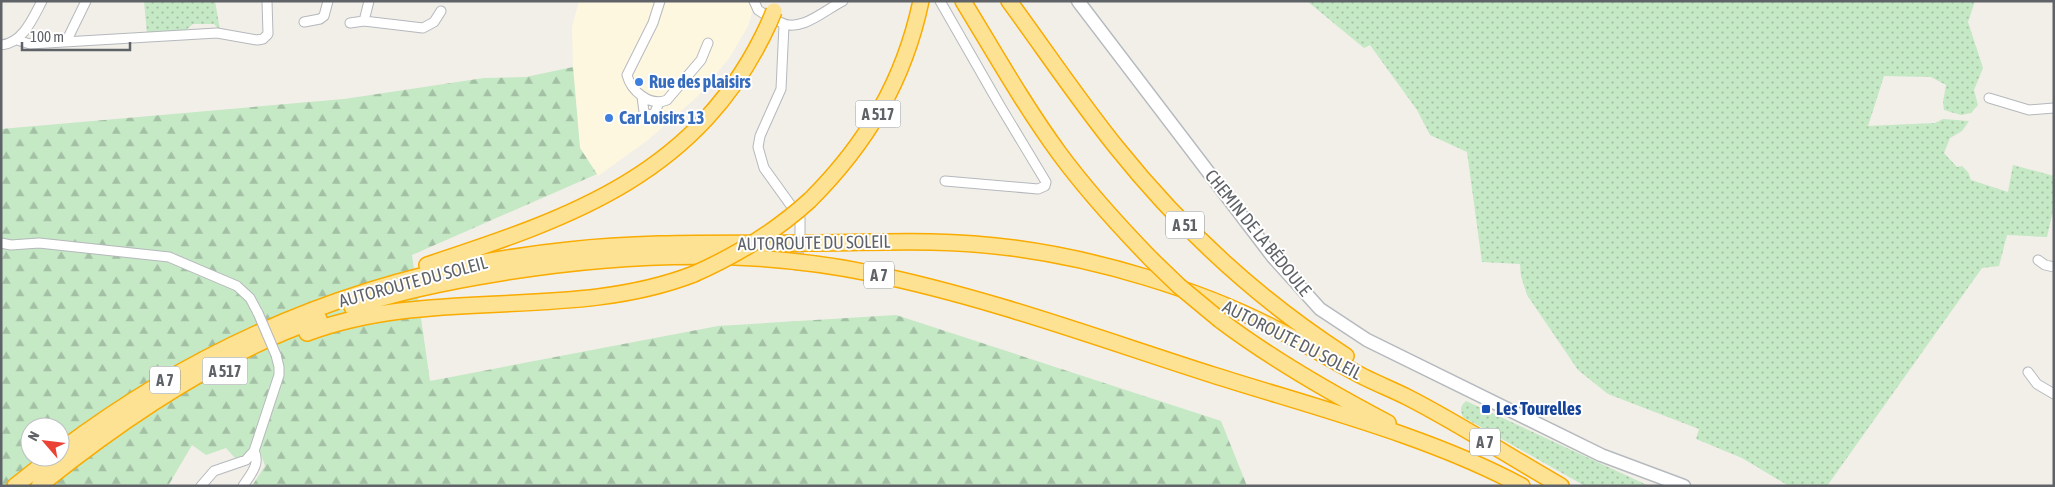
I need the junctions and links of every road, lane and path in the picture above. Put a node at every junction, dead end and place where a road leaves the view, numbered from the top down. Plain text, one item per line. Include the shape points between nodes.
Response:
1 (86, 1) edge
2 (267, 1) edge
3 (328, 1) edge
4 (369, 1) edge
5 (660, 1) edge
6 (754, 1) edge
7 (843, 1) edge
8 (940, 1) edge
9 (963, 1) edge
10 (1009, 1) edge
11 (1071, 1) edge
12 (1078, 1) edge
13 (39, 4) edge
14 (920, 6) edge
15 (441, 12) dead end
16 (774, 16) edge
17 (364, 21) junction
18 (304, 22) dead end
19 (350, 23) dead end
20 (17, 40) junction
21 (66, 42) junction
22 (708, 43) dead end
23 (1, 45) edge
24 (642, 97) junction
25 (1989, 98) dead end
26 (659, 103) junction
27 (2054, 108) edge
28 (945, 181) dead end
29 (800, 234) tunnel mouth
30 (1, 243) edge
31 (2038, 260) dead end
32 (2054, 267) edge
33 (279, 322) junction
34 (2028, 372) dead end
35 (2054, 394) edge
36 (1410, 399) junction
37 (70, 444) edge
38 (1433, 446) junction
39 (254, 451) junction
40 (39, 467) edge
41 (15, 486) edge
42 (41, 486) edge
43 (201, 486) edge
44 (243, 486) edge
45 (1522, 486) edge
46 (1560, 486) edge
47 (1663, 486) edge
48 (1684, 486) edge

1 - 21 street
2 - 21 street via 268,34 263,39 217,33
3 - 18 street via 324,16
4 - 17 street
5 - 24 street via 653,23 627,75
6 - 16 street via 758,10
7 - 16 street via 807,22
8 - 28 street via 1046,182 1038,189
9 - 38 highway, A 51, bridge via 1026,106 1060,154 1107,213 1179,286 1252,344 1310,381
10 - 36 highway, A 51 via 1117,148 1197,236 1297,324
11 - 47 street, CHEMIN DE LA BÉDOULE via 1264,255 1307,306 1327,323 1375,352 1599,460
12 - 48 street, CHEMIN DE LA BÉDOULE via 1272,257 1320,309 1367,340 1601,455
13 - 20 street
14 - 42 highway, A 517, bridge via 902,66 859,145 810,200 758,241 725,260 648,289 608,297 411,308 368,315 318,329 287,340 172,400
15 - 17 street via 434,22 423,28
16 - 29 street via 781,89 758,147 764,168 800,218
16 - 33 highway via 749,62 715,108 673,150 632,181 551,221 358,288
17 - 19 street
20 - 21 street via 30,44
20 - 23 street
22 - 26 street via 698,64 670,98
24 - 26 street
24 - 26 street via 644,112 649,115 654,114
25 - 27 street via 2029,110
30 - 39 street, bridge via 39,243 169,257 237,286 250,298 258,313 279,367
31 - 32 street
33 - 36 highway, AUTOROUTE DU SOLEIL / A 7 via 422,276 490,260 547,252 686,244 955,243 1066,258 1164,283 1269,325
33 - 37 highway, AUTOROUTE DU SOLEIL / A 7 via 164,381
34 - 35 street via 2037,384
36 - 46 highway, AUTOROUTE DU SOLEIL / A 7
38 - 42 highway, AUTOROUTE DU SOLEIL / A 7 via 963,295 856,271 780,260 661,256 570,262 460,279 364,303 307,323 236,356 151,404 93,444
38 - 45 highway, AUTOROUTE DU SOLEIL / A 7
39 - 43 street via 246,460 214,471
39 - 44 street via 256,464
40 - 41 highway

